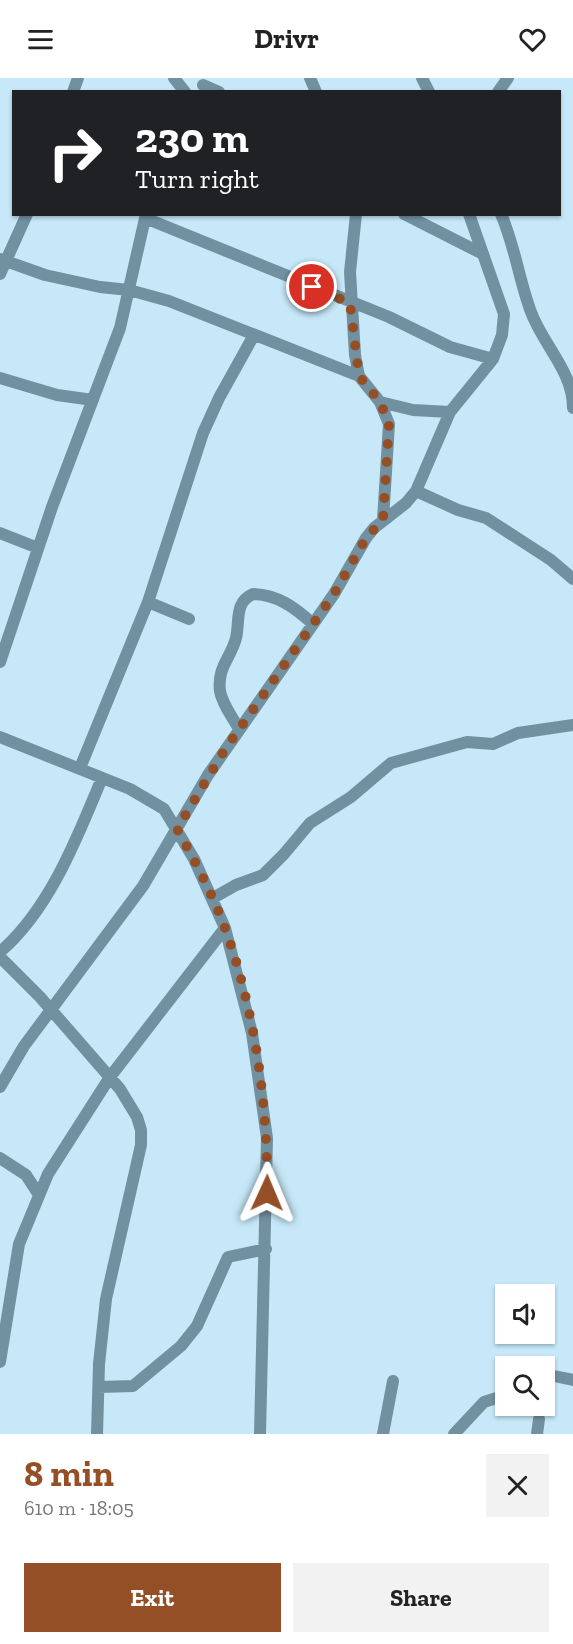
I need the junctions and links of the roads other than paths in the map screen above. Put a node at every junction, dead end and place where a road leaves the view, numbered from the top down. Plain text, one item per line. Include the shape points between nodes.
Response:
1 (174, 78) edge
2 (183, 90) edge
3 (26, 216) edge
4 (356, 216) edge
5 (408, 216) edge
6 (470, 216) edge
7 (502, 216) edge
8 (146, 217) edge
9 (481, 253) junction
10 (2, 265) edge
11 (129, 290) junction
12 (350, 303) junction
13 (254, 335) junction
14 (493, 359) junction
15 (359, 376) junction
16 (0, 378) edge
17 (93, 400) junction
18 (380, 402) junction
19 (573, 408) edge
20 (450, 412) junction
21 (416, 491) junction
22 (383, 520) junction
23 (0, 533) edge
24 (38, 548) junction
25 (573, 579) edge
26 (148, 602) junction
27 (189, 619) dead end
28 (312, 623) junction
29 (4, 636) edge
30 (0, 662) edge
31 (573, 725) edge
32 (239, 729) junction
33 (0, 737) edge
34 (80, 768) junction
35 (102, 778) junction
36 (177, 829) junction
37 (213, 898) junction
38 (225, 928) junction
39 (0, 952) edge
40 (0, 957) edge
41 (52, 1012) junction
42 (110, 1077) junction
43 (0, 1087) edge
44 (0, 1158) edge
45 (39, 1195) junction
46 (266, 1249) junction
47 (0, 1362) edge
48 (555, 1376) edge
49 (573, 1380) edge
50 (393, 1382) dead end
51 (99, 1387) junction
52 (495, 1398) edge
53 (539, 1419) dead end
54 (97, 1434) edge
55 (260, 1434) edge
56 (383, 1434) edge
57 (454, 1434) edge
58 (537, 1434) edge

1 - 2 street
3 - 10 street
4 - 12 street
5 - 9 street
6 - 9 street
7 - 19 street via 531,313 568,380
8 - 11 street
8 - 12 street
9 - 14 street via 504,314 502,335
10 - 11 street
11 - 13 street via 169,301
11 - 17 street via 120,328
12 - 14 street via 450,346
12 - 15 street
13 - 15 street
13 - 26 street via 203,433
14 - 20 street
15 - 18 street
16 - 17 street via 57,395
17 - 24 street
18 - 20 street via 413,410
18 - 22 street via 389,424
20 - 21 street
21 - 22 street via 406,504
21 - 25 street via 486,518
22 - 28 street via 366,538
23 - 24 street
24 - 29 street
26 - 27 street
26 - 34 street
28 - 32 street
28 - 32 street via 278,599 253,594 244,600 220,684 221,695
29 - 30 street
31 - 37 street via 518,733 493,744 467,742 391,763 351,797 310,823 263,874
32 - 36 street
33 - 34 street
34 - 35 street
35 - 36 street via 155,802
35 - 39 street via 72,846 34,916
36 - 37 street
36 - 41 street via 143,886
37 - 38 street
38 - 42 street
38 - 46 street via 248,1012 265,1111
40 - 41 street
41 - 42 street
41 - 43 street via 24,1047
42 - 45 street via 48,1174
42 - 51 street via 137,1117 141,1145 106,1299
44 - 45 street via 26,1175
45 - 47 street via 20,1244
46 - 51 street via 228,1257 193,1331 138,1384 126,1388
46 - 55 street
48 - 49 street
50 - 56 street
51 - 54 street
52 - 57 street via 484,1402
53 - 58 street

